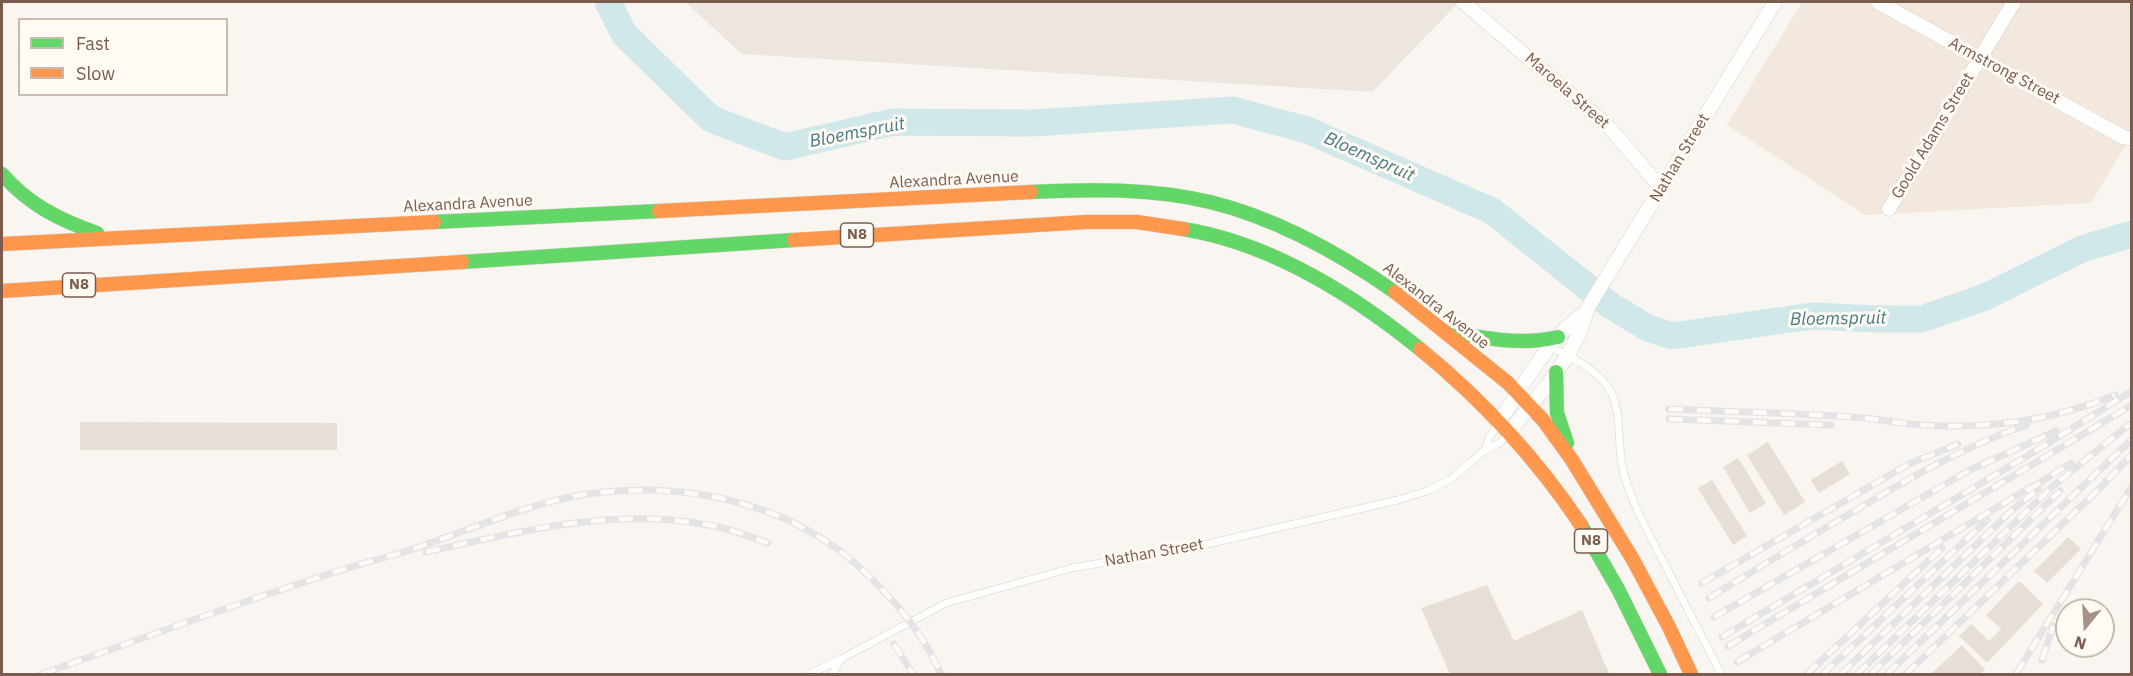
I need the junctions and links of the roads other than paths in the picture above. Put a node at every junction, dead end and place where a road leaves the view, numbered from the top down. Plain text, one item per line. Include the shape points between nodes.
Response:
1 (1463, 2) edge
2 (1775, 2) edge
3 (1878, 2) edge
4 (2014, 2) edge
5 (1980, 58) junction
6 (2132, 139) edge
7 (2, 174) edge
8 (1661, 188) junction
9 (1888, 209) dead end
10 (111, 238) junction
11 (2, 244) edge
12 (2, 291) edge
13 (1587, 309) junction
14 (1447, 331) junction
15 (1554, 342) junction
16 (1567, 355) junction
17 (1556, 372) junction
18 (1519, 393) junction
19 (1531, 406) junction
20 (1499, 422) junction
21 (1509, 432) junction
22 (1485, 450) junction
23 (1576, 468) junction
24 (841, 659) junction
25 (810, 675) edge
26 (832, 675) edge
27 (1660, 675) edge
28 (1691, 675) edge
29 (1721, 675) edge

1 - 8 street, Maroela Street via 1609,127
2 - 8 street, Nathan Street
3 - 5 street, Armstrong Street
4 - 5 street, Goold Adams Street
5 - 6 street, Armstrong Street
5 - 9 street, Goold Adams Street
7 - 10 highway via 13,189 39,210
8 - 13 street, Nathan Street
10 - 11 highway, Alexandra Avenue / N8
10 - 14 highway, Alexandra Avenue / N8 via 1063,190 1153,193 1227,207 1293,233 1354,265
12 - 20 highway, N8 via 1066,222 1148,223 1242,246 1276,258 1338,290 1408,338
13 - 15 street, Nathan Street
13 - 16 street, Nathan Street
14 - 15 highway
14 - 18 highway, Alexandra Avenue / N8
15 - 16 lane
15 - 18 street, Nathan Street
16 - 17 street, Nathan Street
16 - 29 lane via 1596,375 1612,393 1628,487
17 - 19 street, Nathan Street
17 - 23 highway via 1557,413
18 - 19 highway, Alexandra Avenue / N8
18 - 20 street, Nathan Street
19 - 21 street, Nathan Street
19 - 23 highway, Alexandra Avenue / N8
20 - 21 highway, N8
20 - 22 lane, Nathan Street
21 - 22 lane, Nathan Street via 1500,443
21 - 27 highway, N8 via 1548,478 1587,535
22 - 24 lane, Nathan Street via 1451,479 1426,491 1363,510 1072,568 946,603
23 - 28 highway, Alexandra Avenue / N8 via 1674,635
24 - 25 lane, Nathan Street
24 - 26 lane

